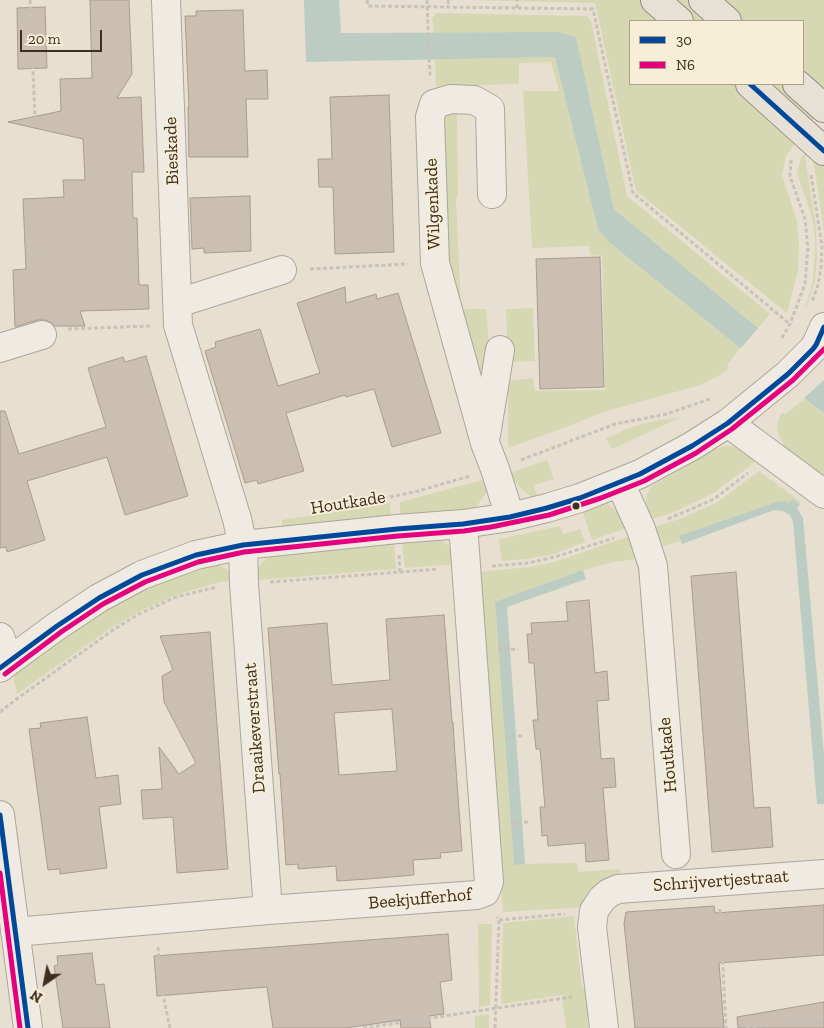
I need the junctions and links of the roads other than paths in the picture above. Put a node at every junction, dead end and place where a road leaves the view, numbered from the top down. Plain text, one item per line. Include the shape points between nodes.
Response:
1 (166, 0) edge
2 (656, 0) edge
3 (703, 0) edge
4 (678, 20) edge
5 (726, 20) edge
6 (751, 85) edge
7 (798, 85) edge
8 (824, 108) edge
9 (817, 144) edge
10 (492, 194) dead end
11 (282, 270) road end
12 (178, 314) junction
13 (42, 332) road end
14 (818, 333) edge
15 (0, 348) edge
16 (500, 350) dead end
17 (728, 423) junction
18 (485, 443) junction
19 (620, 483) junction
20 (824, 494) edge
21 (510, 517) junction
22 (463, 524) junction
23 (243, 545) junction
24 (3, 655) edge
25 (0, 815) edge
26 (676, 854) dead end
27 (824, 874) edge
28 (268, 910) junction
29 (16, 932) junction
30 (28, 1028) edge
31 (604, 1028) edge

1 - 12 street, Bieskade
2 - 4 main road
3 - 5 main road
6 - 9 main road
7 - 8 main road
10 - 18 street, Wilgenkade via 490,109 474,100 451,99 434,104 430,117 434,262
11 - 12 street
12 - 23 street, Bieskade
13 - 15 street
14 - 17 street, Houtkade via 788,374
16 - 18 street, Wilgenkade
17 - 19 street, Houtkade via 692,446
17 - 20 street
18 - 21 street, Wilgenkade
19 - 21 street, Houtkade via 580,498
19 - 26 street, Houtkade via 641,529 653,566
21 - 22 street, Houtkade
22 - 23 street, Houtkade
22 - 28 street, Beekjufferhof via 489,882 485,892
23 - 24 street, Houtkade via 196,555 142,575
23 - 28 street, Draaikeverstraat
25 - 29 street
27 - 31 street, Schrijvertjestraat via 618,889 609,893 594,911 592,927
28 - 29 street, Beekjufferhof
29 - 30 street

